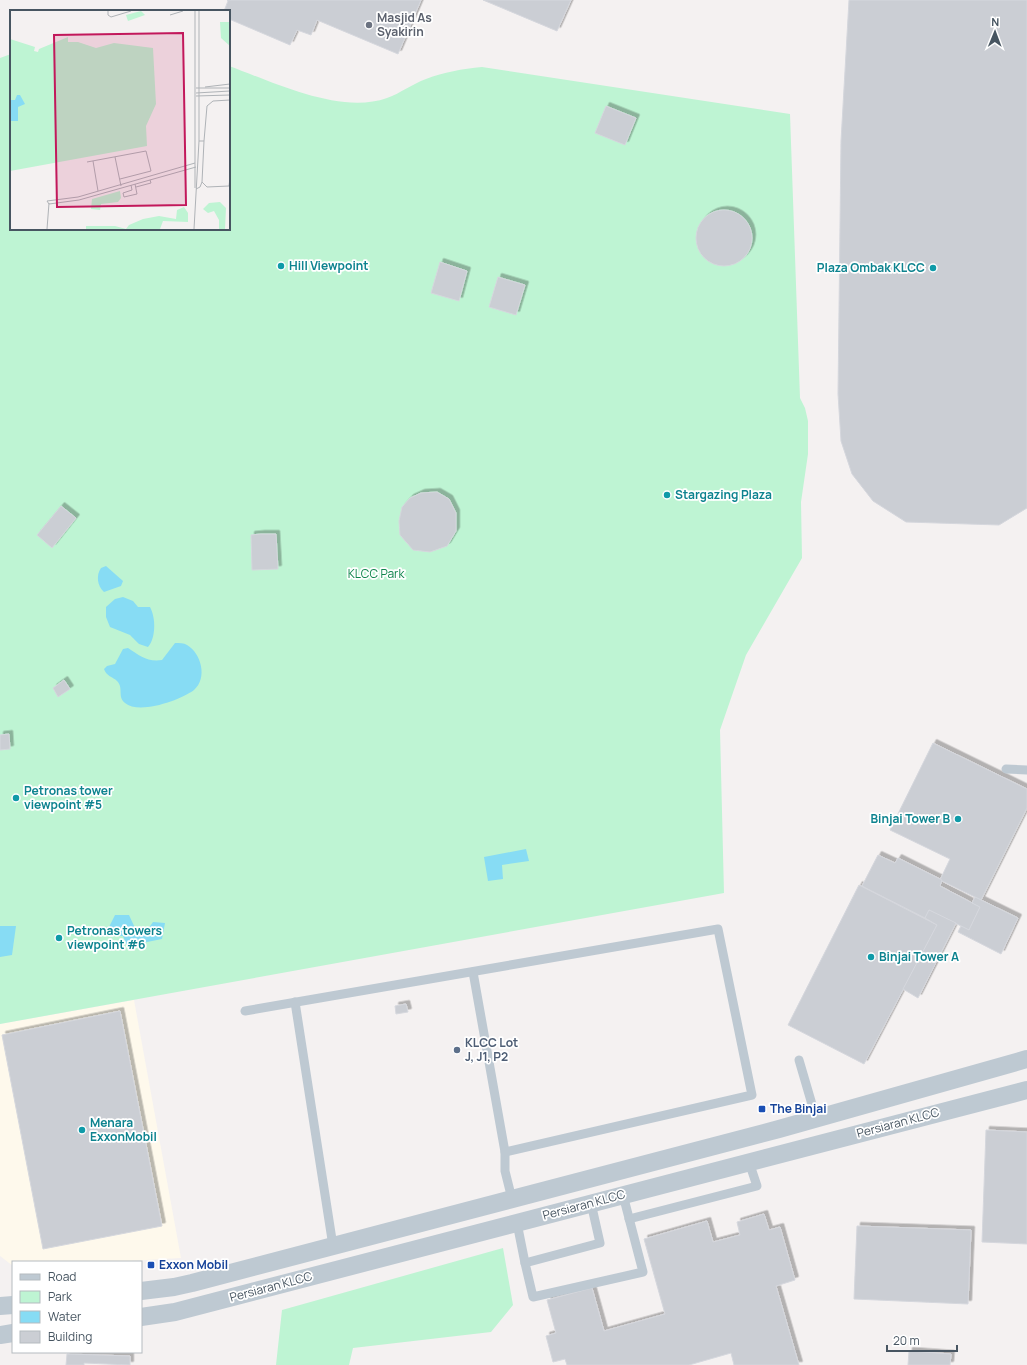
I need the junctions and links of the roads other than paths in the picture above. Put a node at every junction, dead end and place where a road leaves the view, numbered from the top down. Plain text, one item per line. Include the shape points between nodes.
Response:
1 (1006, 769) dead end
2 (1027, 770) edge
3 (473, 972) junction
4 (295, 1002) junction
5 (245, 1011) dead end
6 (1024, 1059) edge
7 (799, 1060) dead end
8 (1027, 1090) edge
9 (816, 1118) junction
10 (779, 1129) junction
11 (505, 1152) junction
12 (781, 1154) junction
13 (749, 1162) junction
14 (623, 1194) junction
15 (512, 1199) junction
16 (591, 1203) junction
17 (629, 1219) junction
18 (517, 1222) junction
19 (333, 1246) junction
20 (525, 1263) junction
21 (142, 1291) edge
22 (12, 1305) edge
23 (0, 1306) edge
24 (142, 1317) edge
25 (12, 1334) edge
26 (0, 1335) edge

1 - 2 lane
3 - 4 lane
3 - 11 lane
3 - 11 lane via 718,929 752,1094
4 - 5 lane
4 - 19 lane
6 - 9 street, Persiaran KLCC
7 - 9 lane
8 - 12 street, Persiaran KLCC
9 - 10 street, Persiaran KLCC
10 - 12 street
10 - 15 street, Persiaran KLCC
11 - 15 lane via 505,1171
12 - 13 street, Persiaran KLCC
13 - 14 street, Persiaran KLCC
13 - 17 lane via 757,1186
14 - 16 street, Persiaran KLCC
14 - 17 lane
15 - 18 street
15 - 19 street, Persiaran KLCC
16 - 18 street, Persiaran KLCC
16 - 20 lane via 600,1243
17 - 20 lane via 643,1272 533,1297
18 - 20 lane
18 - 24 street, Persiaran KLCC via 175,1312
19 - 21 street, Persiaran KLCC via 180,1286
22 - 23 street
25 - 26 street

